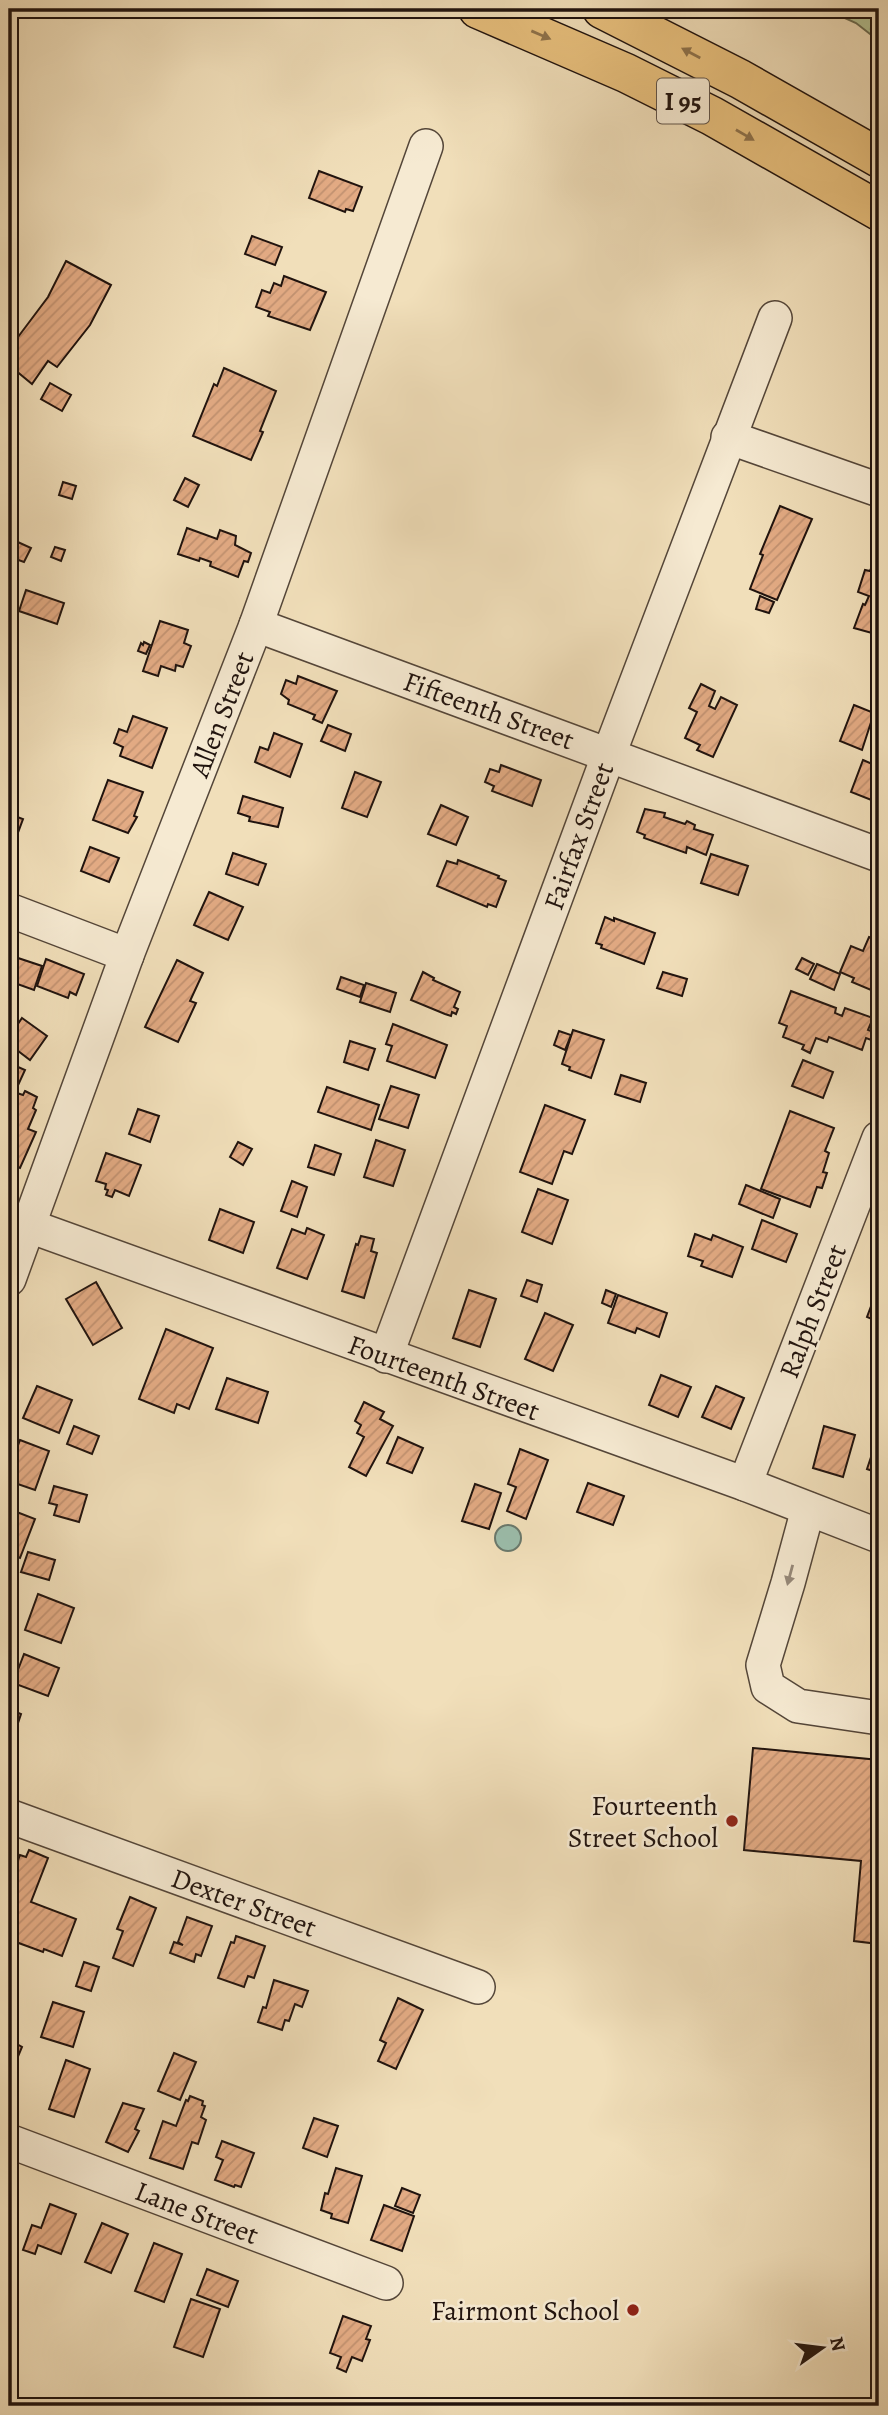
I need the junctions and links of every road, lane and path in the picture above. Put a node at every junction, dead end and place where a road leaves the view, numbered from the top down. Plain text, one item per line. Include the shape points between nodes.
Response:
1 (478, 9) edge
2 (602, 9) edge
3 (426, 146) dead end
4 (879, 158) edge
5 (879, 211) edge
6 (775, 318) dead end
7 (728, 437) junction
8 (879, 490) edge
9 (256, 625) junction
10 (609, 754) junction
11 (879, 855) edge
12 (9, 910) edge
13 (127, 955) junction
14 (879, 1138) edge
15 (19, 1222) edge
16 (9, 1279) edge
17 (386, 1356) junction
18 (745, 1484) junction
19 (808, 1509) junction
20 (879, 1536) edge
21 (879, 1718) edge
22 (9, 1816) edge
23 (478, 1987) dead end
24 (9, 2141) edge
25 (386, 2283) dead end

1 -> 5 highway, I 95 via 712,116
4 -> 2 highway, I 95 via 740,79
3 - 9 street, Allen Street
6 - 7 street, Fairfax Street
7 - 8 street
7 - 10 street, Fairfax Street
9 - 10 street, Fifteenth Street
9 - 13 street, Allen Street
10 - 11 street, Fifteenth Street
10 - 17 street, Fairfax Street
12 - 13 street
13 - 15 street, Allen Street
14 - 18 street, Ralph Street
15 - 16 street, Allen Street
15 - 17 street, Fourteenth Street
17 - 18 street, Fourteenth Street
18 - 19 street, Fourteenth Street
19 - 20 street, Fourteenth Street
19 -> 21 street via 762,1665 768,1686 798,1706
22 - 23 street, Dexter Street
24 - 25 street, Lane Street

